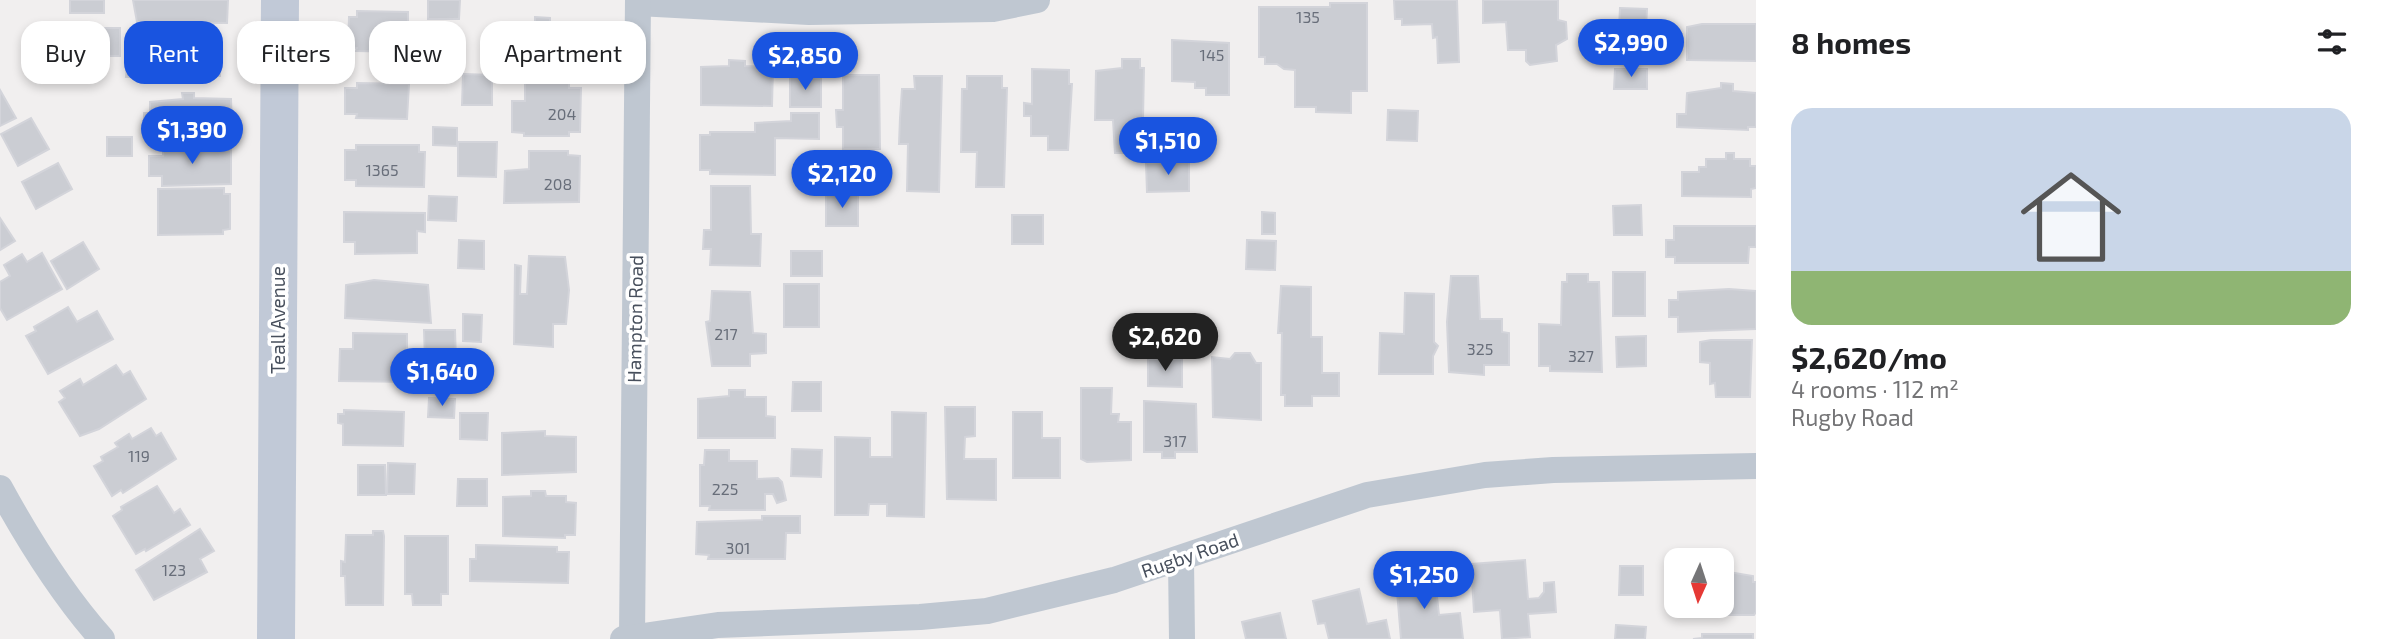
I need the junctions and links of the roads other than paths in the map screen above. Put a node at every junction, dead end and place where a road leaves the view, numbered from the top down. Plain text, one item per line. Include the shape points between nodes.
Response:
1 (280, 0) edge
2 (1037, 0) edge
3 (638, 2) edge
4 (1756, 466) edge
5 (0, 488) edge
6 (1181, 560) junction
7 (627, 638) edge
8 (102, 639) edge
9 (276, 639) edge
10 (1182, 639) edge

1 - 9 street, Teall Avenue
2 - 3 street via 993,9 809,12
3 - 7 street, Hampton Road
4 - 6 street, Rugby Road via 1485,475 1367,495
5 - 8 street via 82,617
6 - 7 street, Rugby Road via 987,611 718,625
6 - 10 street

